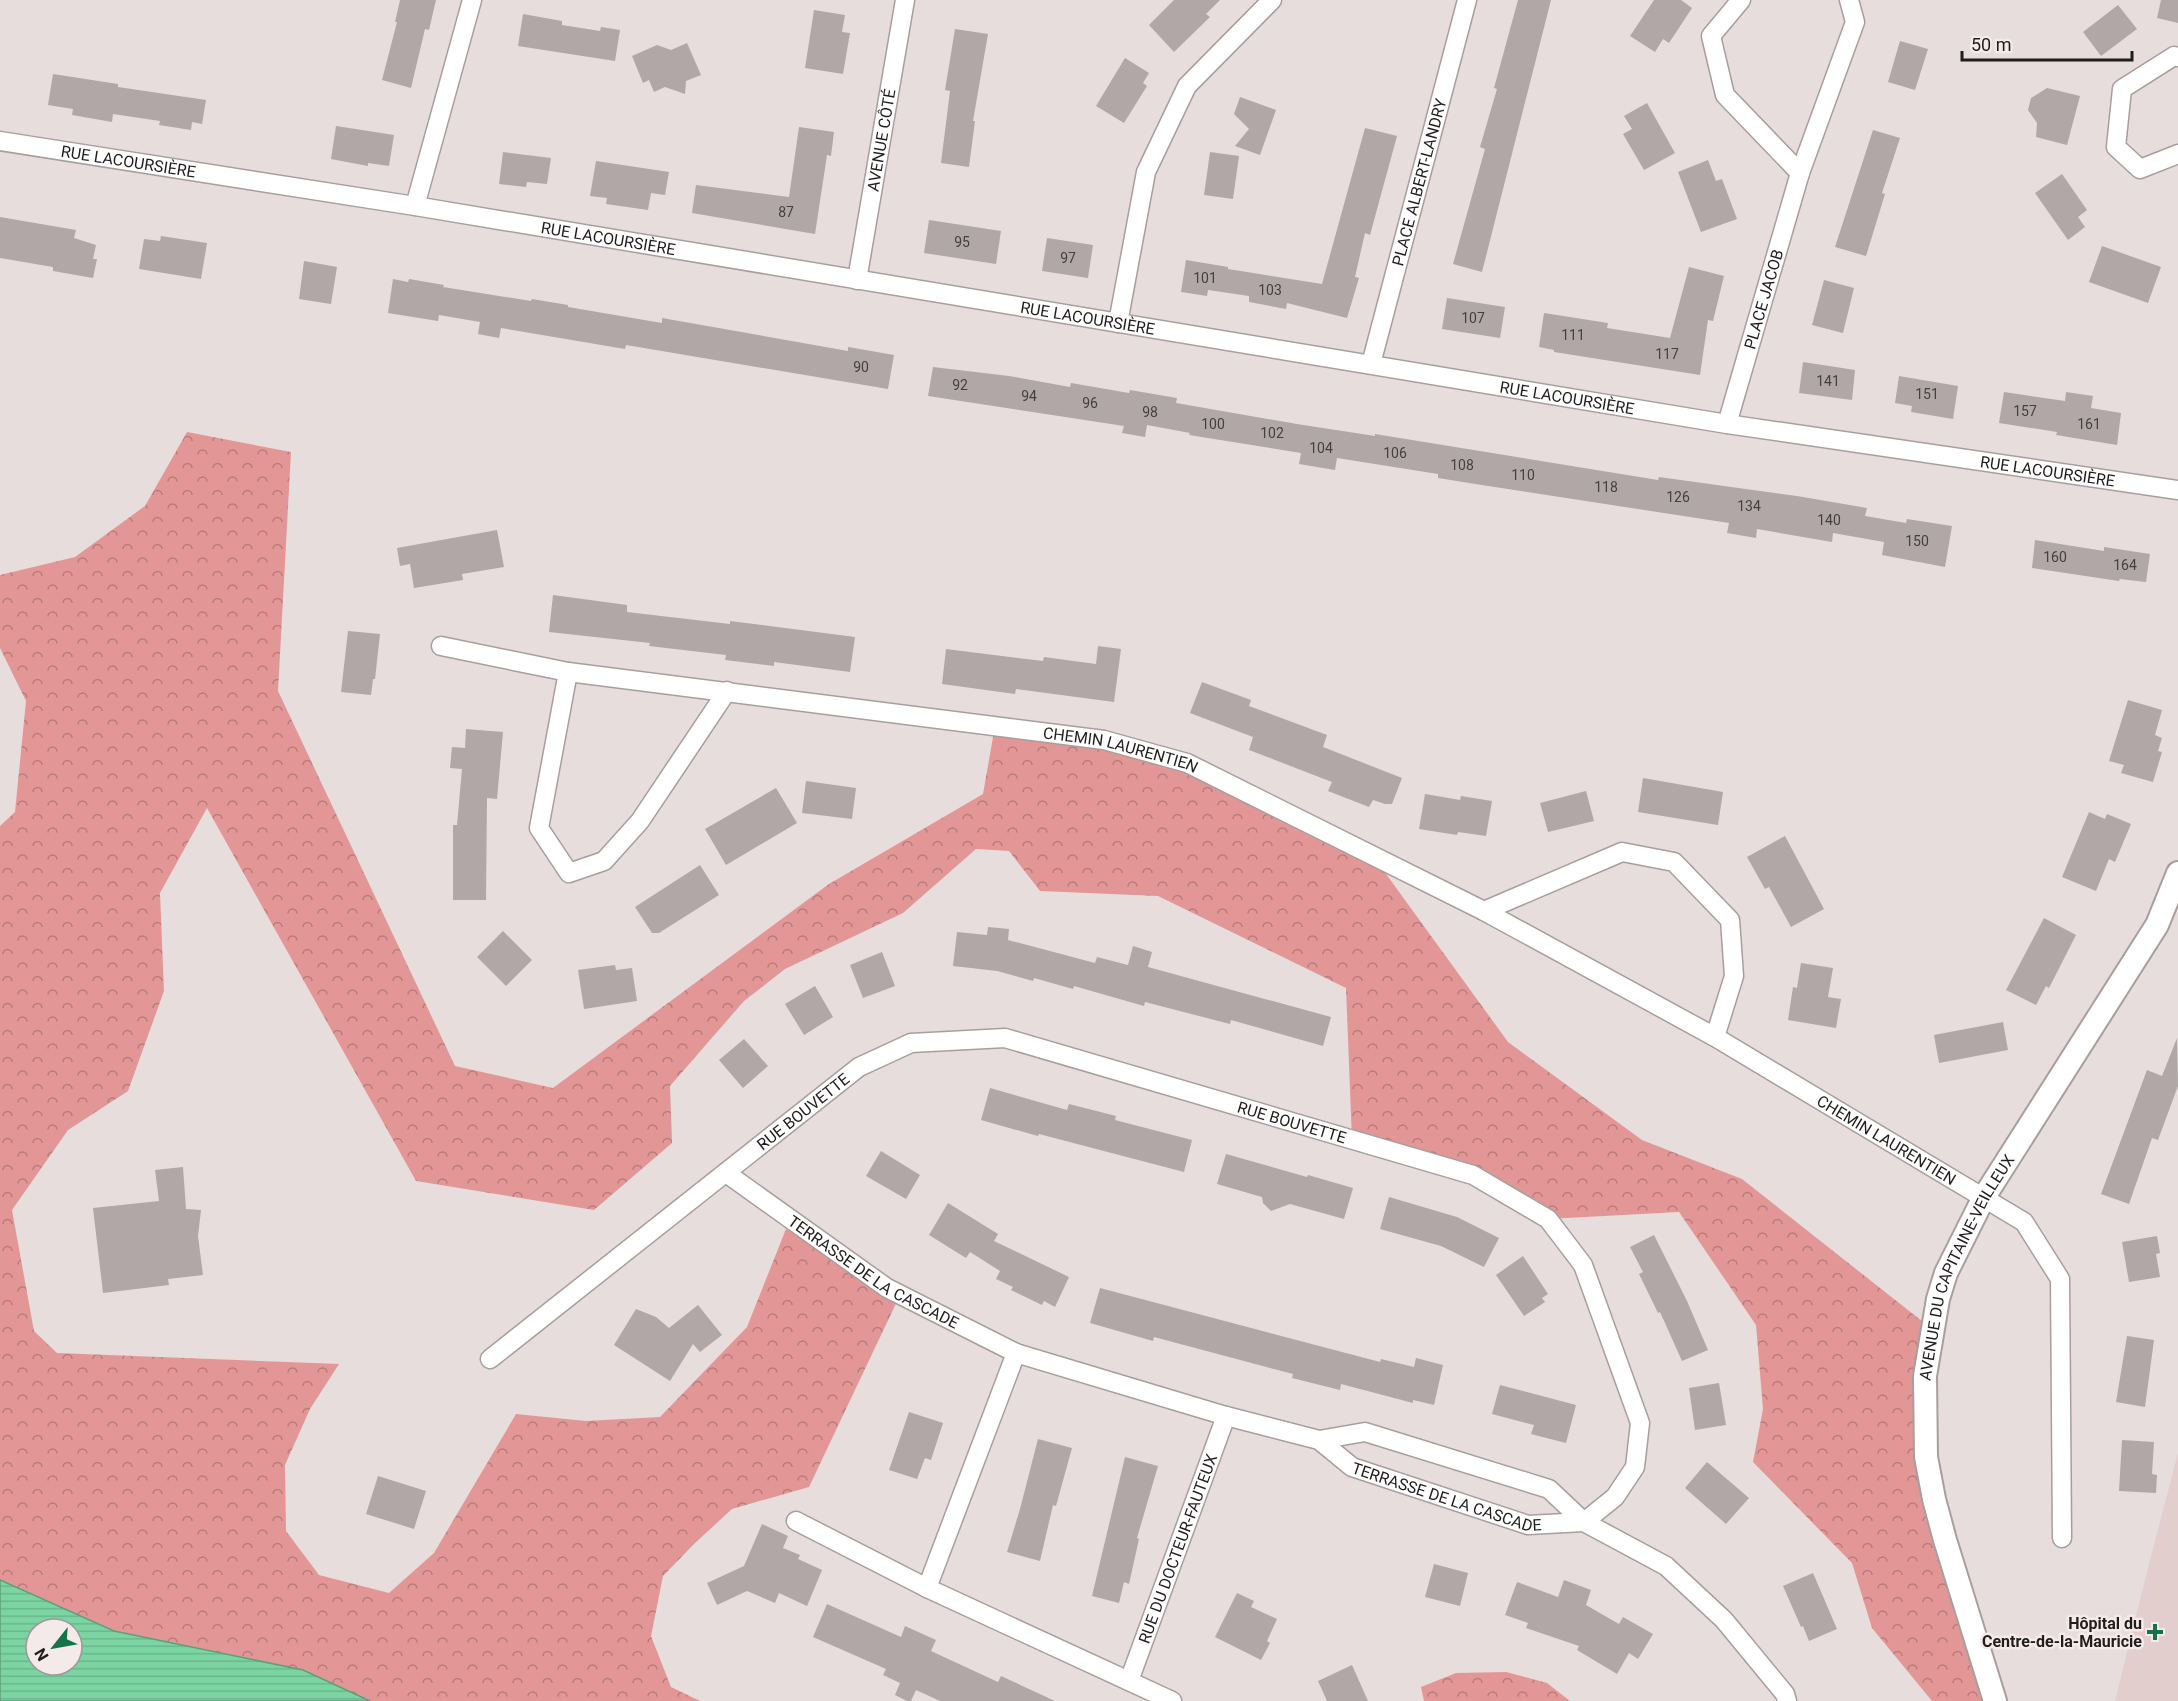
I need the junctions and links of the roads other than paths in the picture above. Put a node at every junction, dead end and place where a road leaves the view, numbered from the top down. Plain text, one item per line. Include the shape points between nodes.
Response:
1 (472, 0) edge
2 (905, 0) edge
3 (1272, 0) edge
4 (1467, 0) edge
5 (1741, 0) edge
6 (1849, 0) edge
7 (2178, 57) edge
8 (0, 141) edge
9 (2178, 154) edge
10 (1800, 173) junction
11 (415, 206) junction
12 (857, 280) junction
13 (1118, 323) junction
14 (1371, 364) junction
15 (1727, 424) junction
16 (2178, 490) edge
17 (441, 646) dead end
18 (568, 672) junction
19 (727, 691) junction
20 (2178, 873) edge
21 (1484, 911) junction
22 (1715, 1037) junction
23 (726, 1173) junction
24 (1984, 1197) junction
25 (1016, 1353) junction
26 (490, 1359) dead end
27 (1226, 1416) junction
28 (1319, 1440) junction
29 (796, 1521) dead end
30 (1584, 1522) junction
31 (2062, 1538) dead end
32 (927, 1588) junction
33 (1129, 1681) junction
34 (1172, 1701) edge
35 (1787, 1701) edge
36 (1995, 1701) edge

1 - 11 street
2 - 12 street, AVENUE CÔTÉ
3 - 13 street via 1187,86 1146,172
4 - 14 street, PLACE ALBERT-LANDRY
5 - 10 street via 1711,36 1725,95
6 - 10 street, PLACE JACOB via 1855,22
7 - 9 street via 2122,89 2116,147 2140,168
8 - 11 street, RUE LACOURSIÈRE
10 - 15 street, PLACE JACOB
11 - 12 street, RUE LACOURSIÈRE
12 - 13 street, RUE LACOURSIÈRE
13 - 14 street, RUE LACOURSIÈRE
14 - 15 street, RUE LACOURSIÈRE
15 - 16 street, RUE LACOURSIÈRE
17 - 18 street, CHEMIN LAURENTIEN
18 - 19 street, CHEMIN LAURENTIEN
18 - 19 street via 539,828 569,873 604,861 640,821
19 - 21 street, CHEMIN LAURENTIEN via 1104,740 1187,763
20 - 24 street, AVENUE DU CAPITAINE-VEILLEUX via 2157,925
21 - 22 street, CHEMIN LAURENTIEN
21 - 22 street via 1622,852 1674,862 1730,920 1734,976
22 - 24 street, CHEMIN LAURENTIEN
23 - 25 street, TERRASSE DE LA CASCADE via 887,1288
23 - 26 street
23 - 30 street, RUE BOUVETTE via 859,1067 911,1043 1005,1038 1473,1175 1548,1219 1583,1265 1640,1423 1635,1467 1615,1497
24 - 31 street, CHEMIN LAURENTIEN via 2024,1222 2060,1279
24 - 36 street, AVENUE DU CAPITAINE-VEILLEUX via 1954,1256 1938,1299 1925,1376 1924,1415 1934,1499
25 - 27 street, TERRASSE DE LA CASCADE
25 - 32 street
27 - 28 street, TERRASSE DE LA CASCADE
27 - 33 street, RUE DU DOCTEUR-FAUTEUX
28 - 30 street, TERRASSE DE LA CASCADE via 1352,1467 1528,1525
28 - 30 street, TERRASSE DE LA CASCADE via 1365,1432 1549,1490
29 - 32 street
30 - 35 street, TERRASSE DE LA CASCADE via 1666,1566 1724,1620
32 - 33 street
33 - 34 street

